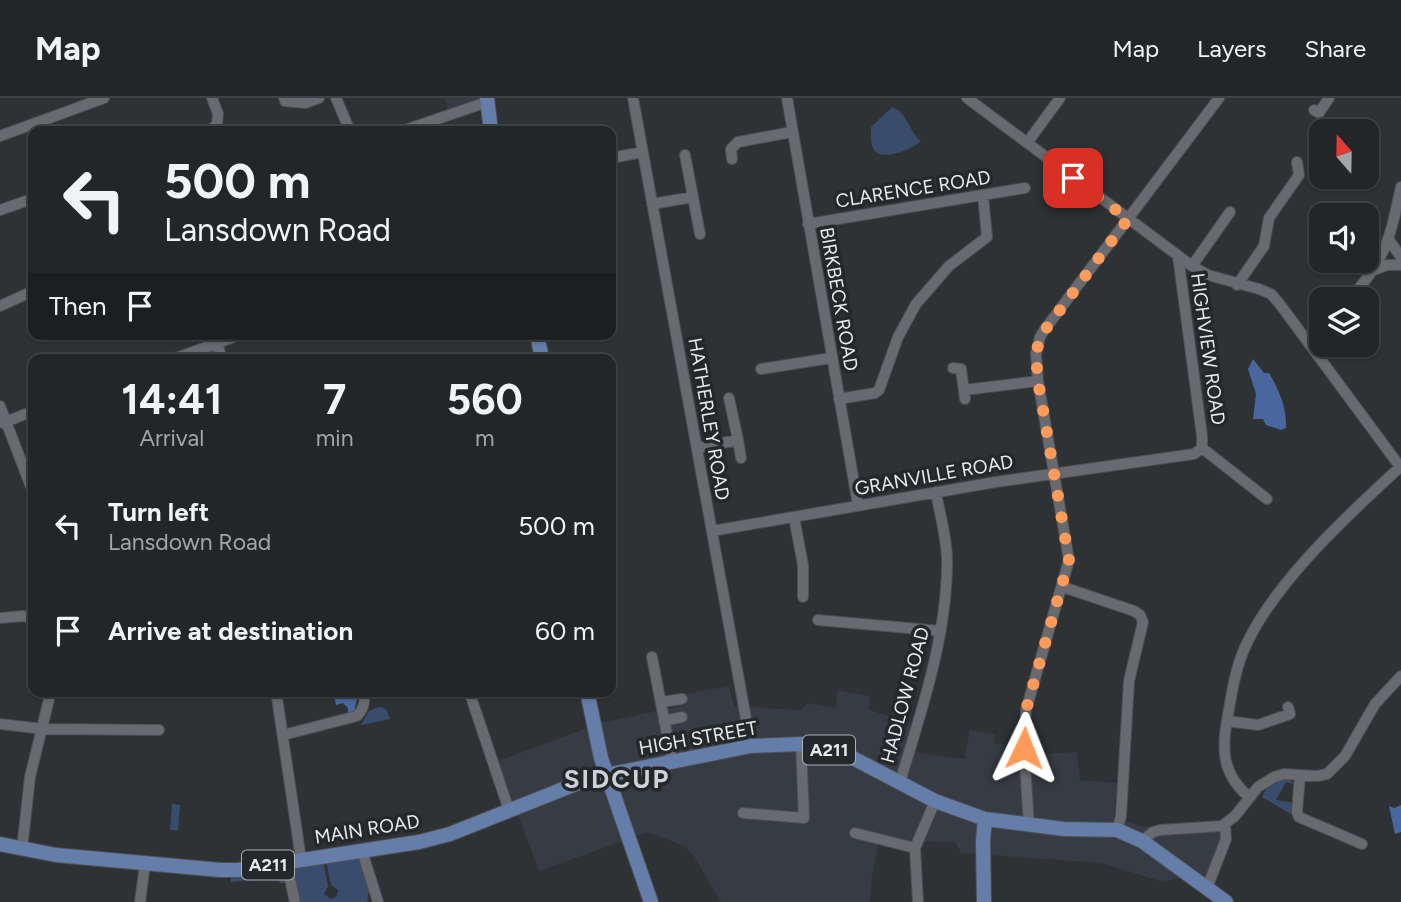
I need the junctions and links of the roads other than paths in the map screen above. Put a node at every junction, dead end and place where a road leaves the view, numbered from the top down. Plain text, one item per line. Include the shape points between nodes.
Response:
1 (104, 98) edge
2 (212, 98) edge
3 (284, 98) edge
4 (319, 98) edge
5 (336, 98) edge
6 (633, 98) edge
7 (787, 98) edge
8 (967, 98) edge
9 (1060, 98) edge
10 (1219, 98) edge
11 (1329, 98) edge
12 (487, 100) edge
13 (1320, 114) dead end
14 (215, 126) edge
15 (348, 126) edge
16 (416, 126) edge
17 (490, 126) edge
18 (792, 132) junction
19 (0, 136) edge
20 (1027, 143) junction
21 (643, 152) junction
22 (685, 155) dead end
23 (616, 157) edge
24 (732, 159) dead end
25 (1297, 162) dead end
26 (1401, 187) edge
27 (1024, 188) dead end
28 (983, 195) junction
29 (692, 197) junction
30 (28, 200) edge
31 (652, 204) junction
32 (0, 210) edge
33 (1230, 212) dead end
34 (1128, 219) junction
35 (807, 224) junction
36 (700, 233) dead end
37 (1390, 240) junction
38 (1178, 256) junction
39 (1401, 257) edge
40 (1379, 261) edge
41 (1401, 265) edge
42 (1192, 266) junction
43 (1379, 268) edge
44 (1372, 273) edge
45 (1237, 285) junction
46 (1360, 287) edge
47 (28, 292) edge
48 (0, 306) edge
49 (212, 340) edge
50 (1309, 343) edge
51 (183, 354) edge
52 (1320, 357) edge
53 (831, 358) junction
54 (953, 368) dead end
55 (761, 369) dead end
56 (1038, 381) junction
57 (729, 398) dead end
58 (839, 399) junction
59 (0, 406) edge
60 (28, 413) edge
61 (3, 423) edge
62 (738, 440) junction
63 (697, 448) junction
64 (1202, 448) junction
65 (741, 458) dead end
66 (1401, 467) edge
67 (1054, 473) junction
68 (28, 480) edge
69 (936, 492) junction
70 (1267, 499) dead end
71 (858, 505) junction
72 (794, 517) junction
73 (712, 531) junction
74 (1063, 587) junction
75 (803, 597) dead end
76 (28, 617) edge
77 (0, 618) edge
78 (818, 620) dead end
79 (941, 631) junction
80 (652, 657) dead end
81 (1401, 676) edge
82 (50, 697) edge
83 (277, 697) edge
84 (364, 697) edge
85 (471, 697) edge
86 (588, 697) edge
87 (682, 699) dead end
88 (661, 702) junction
89 (1288, 707) dead end
90 (682, 718) dead end
91 (664, 721) junction
92 (1227, 721) junction
93 (0, 724) edge
94 (43, 729) junction
95 (159, 730) dead end
96 (282, 735) junction
97 (801, 744) junction
98 (751, 746) junction
99 (672, 760) junction
100 (606, 774) junction
101 (1300, 775) junction
102 (900, 782) junction
103 (1249, 797) junction
104 (935, 801) junction
105 (509, 810) junction
106 (743, 813) dead end
107 (985, 819) junction
108 (1225, 825) junction
109 (1029, 826) junction
110 (1117, 830) junction
111 (855, 833) dead end
112 (1142, 841) junction
113 (0, 844) edge
114 (1362, 844) dead end
115 (915, 848) junction
116 (22, 849) junction
117 (362, 851) junction
118 (301, 859) junction
119 (286, 862) junction
120 (145, 864) junction
121 (1207, 888) junction
122 (140, 902) edge
123 (295, 902) edge
124 (378, 902) edge
125 (651, 902) edge
126 (918, 902) edge
127 (984, 902) edge
128 (1226, 902) edge

1 - 19 street
2 - 14 street via 218,114
3 - 4 street via 305,103
5 - 15 street
6 - 21 street, HATHERLEY ROAD
7 - 18 street, BIRKBECK ROAD
8 - 20 street
9 - 20 street
10 - 34 street
11 - 13 street
12 - 16 street
12 - 17 main road
18 - 24 street via 738,142 731,149
18 - 35 street, BIRKBECK ROAD
20 - 34 street
21 - 23 street
21 - 31 street, HATHERLEY ROAD
22 - 29 street
25 - 45 street via 1298,175 1269,218 1264,246
26 - 37 street
27 - 28 street, CLARENCE ROAD
28 - 35 street, CLARENCE ROAD
28 - 58 street via 987,237 949,266 916,304 898,337 880,390
29 - 31 street
29 - 36 street
30 - 32 street
31 - 63 street, HATHERLEY ROAD
33 - 42 street
34 - 38 street
34 - 56 street via 1040,337
35 - 53 street, BIRKBECK ROAD
37 - 39 street
37 - 40 street
38 - 42 street
38 - 64 street, HIGHVIEW ROAD
41 - 43 street
42 - 45 street
44 - 46 street
45 - 50 street via 1270,294
47 - 48 street
49 - 51 street
52 - 66 street
53 - 55 street
53 - 58 street, BIRKBECK ROAD
54 - 56 street via 961,369 965,394
56 - 67 street
57 - 62 street
58 - 71 street, BIRKBECK ROAD
59 - 61 street
60 - 61 street
61 - 68 street
62 - 63 street
62 - 65 street
63 - 73 street, HATHERLEY ROAD
64 - 67 street, GRANVILLE ROAD via 1194,454
64 - 70 street, HIGHVIEW ROAD
66 - 92 street via 1316,550 1266,612 1240,661
67 - 69 street, GRANVILLE ROAD
67 - 74 street via 1069,554
69 - 71 street, GRANVILLE ROAD
69 - 79 street, HADLOW ROAD via 947,566
71 - 72 street, GRANVILLE ROAD
72 - 73 street, GRANVILLE ROAD
72 - 75 street via 803,565
73 - 98 street, HATHERLEY ROAD
74 - 109 street via 1026,710
74 - 110 street via 1134,611 1143,622 1129,681
76 - 77 street
78 - 79 street
79 - 102 street, HADLOW ROAD
80 - 88 street
81 - 101 street via 1372,708 1334,769 1322,776
82 - 94 street
83 - 96 street
84 - 96 street via 357,716
85 - 105 street
86 - 100 main road
87 - 88 street
88 - 91 street
89 - 92 street via 1290,714 1258,725
90 - 91 street
91 - 99 street
92 - 103 street via 1225,760 1230,777
93 - 94 street
94 - 95 street
94 - 116 street via 30,777
96 - 118 street
97 - 98 main road, HIGH STREET / A211
97 - 102 main road, HIGH STREET / A211 via 849,756
97 - 106 street via 804,818
98 - 99 main road, HIGH STREET / A211
99 - 100 main road, HIGH STREET / A211
100 - 105 main road, MAIN ROAD / A211
100 - 125 main road
101 - 103 street via 1273,776
101 - 114 street via 1300,817
102 - 104 main road, HIGH STREET / A211
103 - 108 street
104 - 107 main road, HIGH STREET / A211
104 - 115 street
105 - 117 main road, MAIN ROAD / A211 via 450,834
107 - 109 main road, HIGH STREET / A211
107 - 127 main road
108 - 112 street via 1160,830
108 - 121 street via 1226,839
109 - 110 main road, HIGH STREET / A211
110 - 112 main road, A211
111 - 115 street
112 - 121 main road, A211
113 - 116 main road, MAIN ROAD / A211
115 - 126 street
116 - 120 main road, MAIN ROAD / A211
117 - 118 main road, MAIN ROAD / A211
117 - 124 street
118 - 119 main road, MAIN ROAD / A211
119 - 120 main road, MAIN ROAD / A211 via 238,870
119 - 123 street
120 - 122 street
121 - 128 main road, A211

